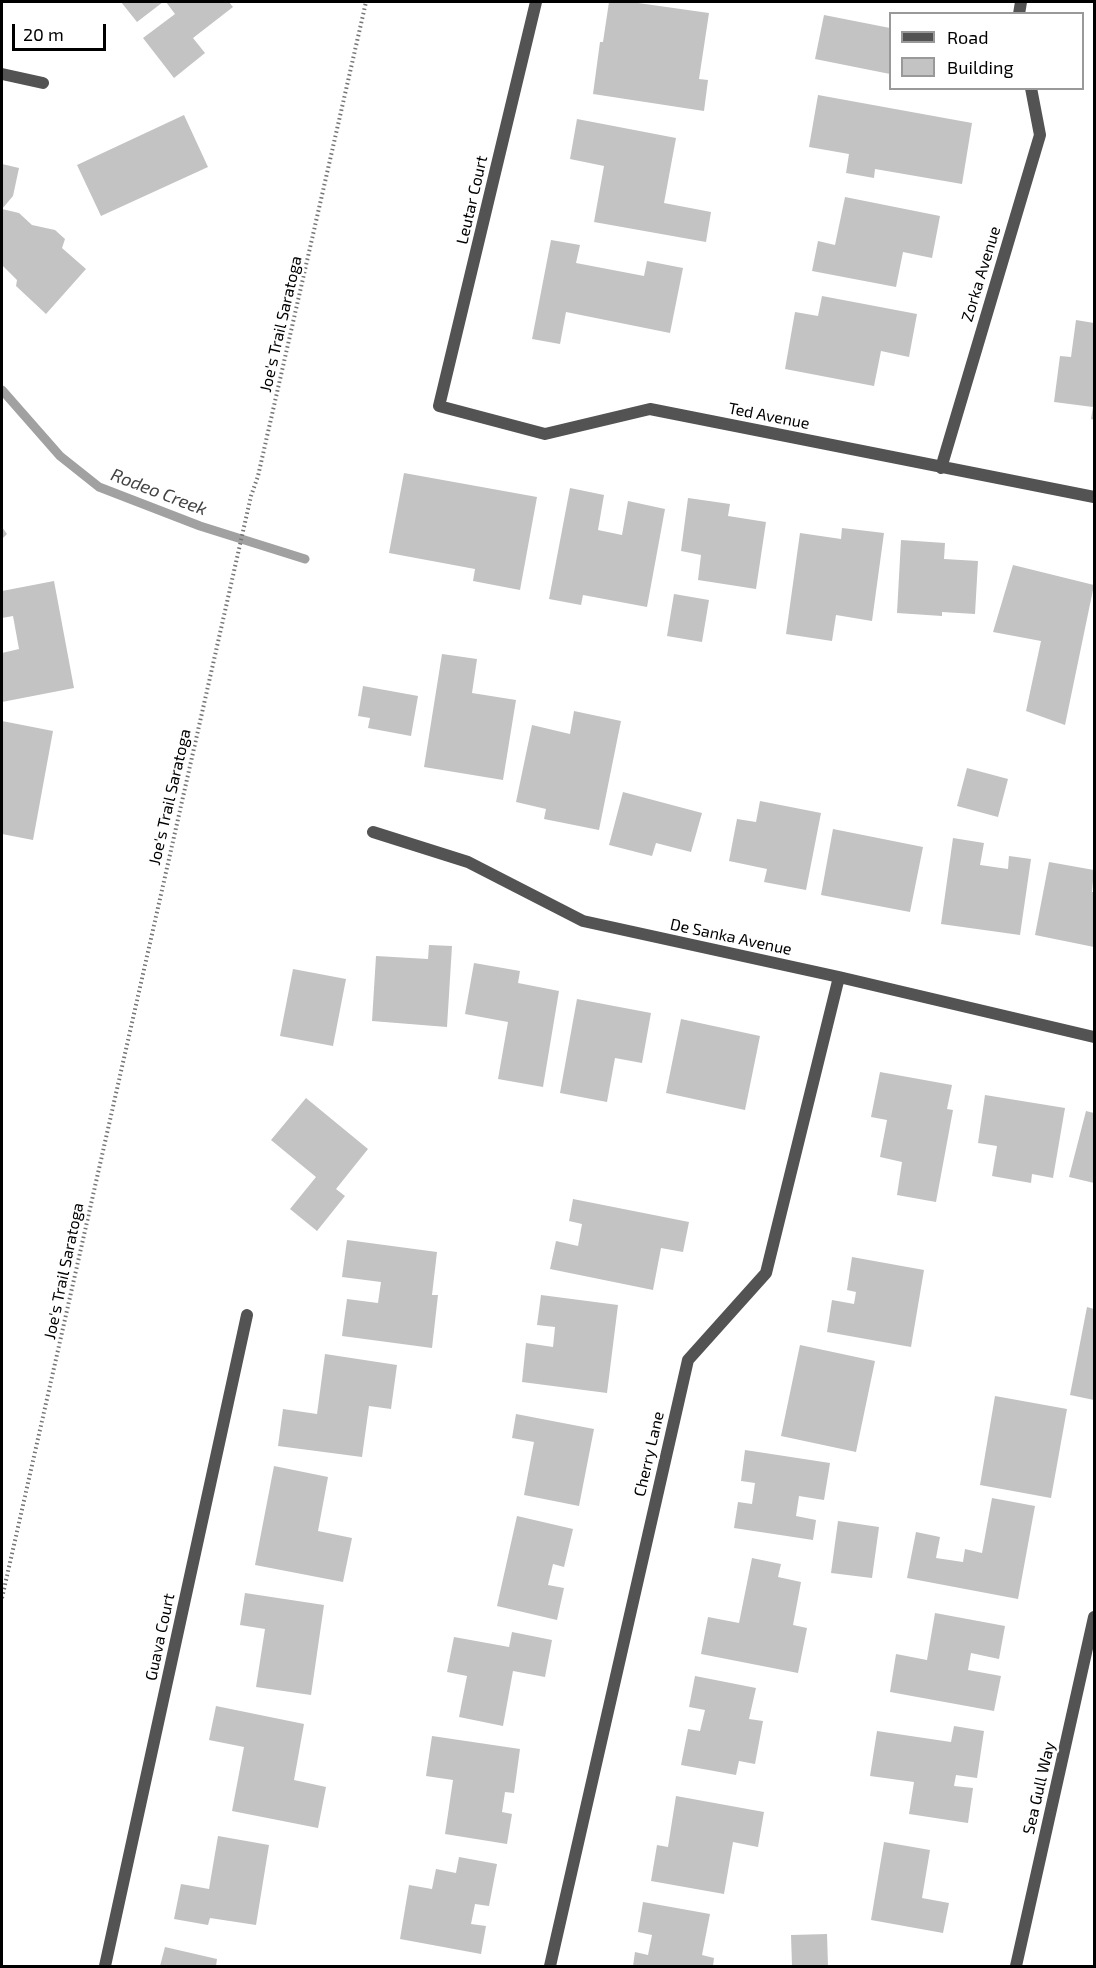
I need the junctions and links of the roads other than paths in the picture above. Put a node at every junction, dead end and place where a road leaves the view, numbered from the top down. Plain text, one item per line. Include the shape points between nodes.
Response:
1 (536, 2) edge
2 (2, 74) edge
3 (43, 83) dead end
4 (1031, 90) edge
5 (440, 406) joint
6 (941, 468) junction
7 (1095, 497) edge
8 (373, 832) dead end
9 (839, 977) junction
10 (1095, 1037) edge
11 (247, 1315) dead end
12 (1095, 1617) edge
13 (105, 1966) edge
14 (550, 1966) edge
15 (1016, 1966) edge

1 - 5 street, Leutar Court
2 - 3 street
4 - 6 street, Zorka Avenue via 1040,135
5 - 6 street, Ted Avenue via 545,434 650,410
6 - 7 street, Ted Avenue
8 - 9 street, De Sanka Avenue via 468,862 583,921
9 - 10 street, De Sanka Avenue
9 - 14 street, Cherry Lane via 766,1273 688,1360
11 - 13 street, Guava Court
12 - 15 street, Sea Gull Way

